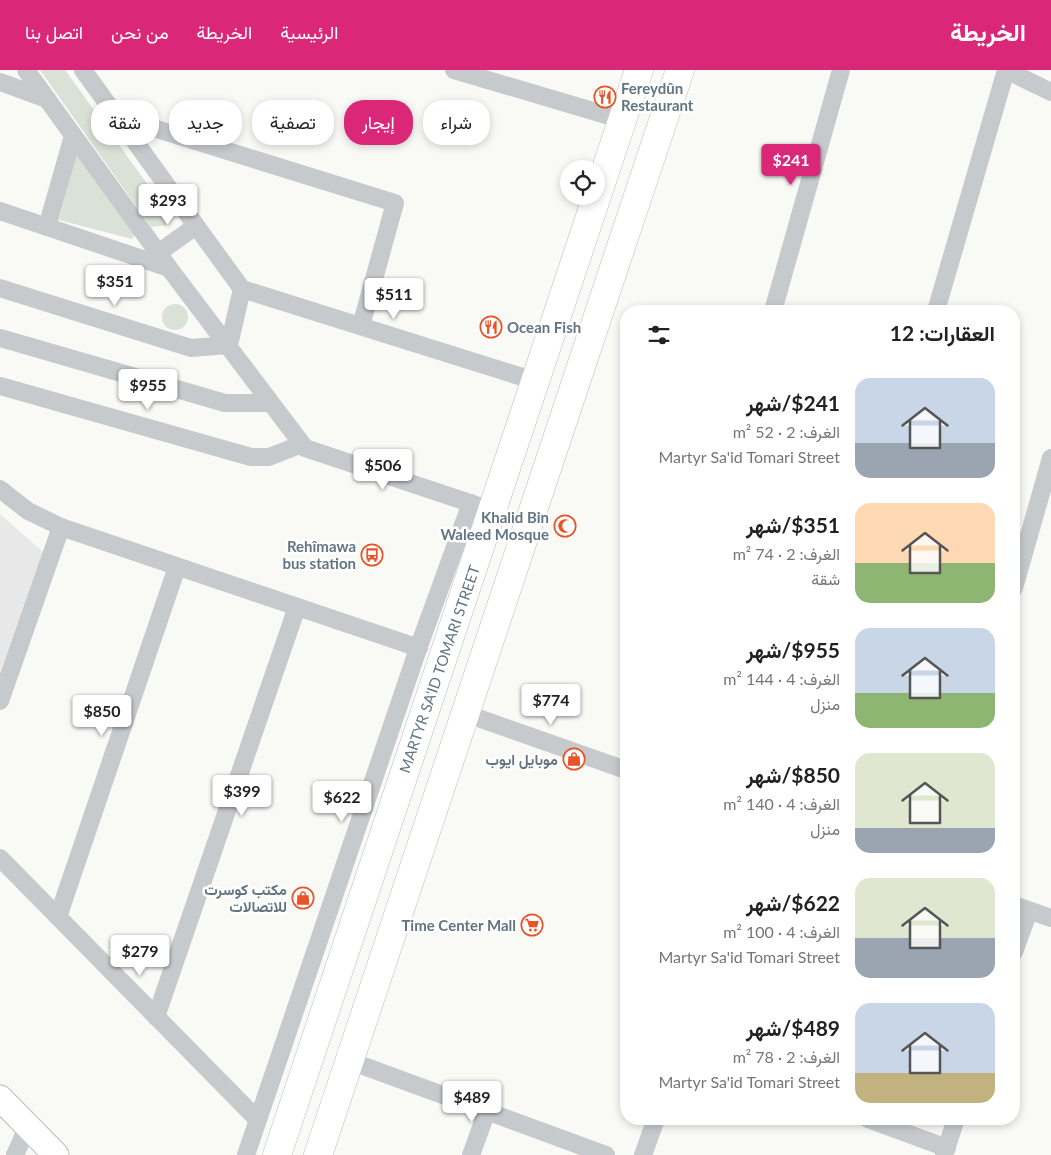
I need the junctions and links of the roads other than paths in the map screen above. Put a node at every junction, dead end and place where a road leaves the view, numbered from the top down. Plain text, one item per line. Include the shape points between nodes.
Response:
1 (26, 70) edge
2 (83, 70) edge
3 (454, 70) edge
4 (639, 70) edge
5 (680, 70) edge
6 (841, 70) edge
7 (1006, 70) edge
8 (0, 82) edge
9 (1051, 92) edge
10 (47, 99) junction
11 (105, 100) edge
12 (623, 120) junction
13 (159, 130) edge
14 (73, 136) junction
15 (138, 145) edge
16 (0, 211) edge
17 (196, 226) junction
18 (47, 227) junction
19 (158, 253) junction
20 (169, 268) junction
21 (0, 288) edge
22 (242, 290) junction
23 (775, 305) edge
24 (938, 305) edge
25 (361, 326) junction
26 (0, 338) edge
27 (229, 345) junction
28 (536, 381) junction
29 (0, 386) edge
30 (269, 403) junction
31 (302, 444) junction
32 (1051, 458) edge
33 (0, 489) edge
34 (482, 507) junction
35 (61, 527) junction
36 (177, 567) junction
37 (1020, 567) edge
38 (297, 607) junction
39 (418, 648) junction
40 (0, 701) edge
41 (464, 713) junction
42 (620, 768) edge
43 (0, 858) edge
44 (1021, 908) edge
45 (58, 917) junction
46 (1051, 918) edge
47 (156, 1017) junction
48 (350, 1061) junction
49 (0, 1098) edge
50 (486, 1111) junction
51 (258, 1120) junction
52 (654, 1125) edge
53 (882, 1125) edge
54 (954, 1125) edge
55 (28, 1126) junction
56 (946, 1152) edge
57 (15, 1155) edge
58 (56, 1155) edge
59 (246, 1155) edge
60 (277, 1155) edge
61 (318, 1155) edge
62 (471, 1155) edge
63 (606, 1155) edge
64 (643, 1155) edge

1 - 10 street
2 - 11 street
3 - 12 street
4 - 12 main road, MARTYR SA'ID TOMARI STREET
5 - 41 main road
6 - 23 street
7 - 9 street
7 - 24 street
8 - 10 street
10 - 14 street
12 - 28 main road, MARTYR SA'ID TOMARI STREET
13 - 25 street via 395,203
14 - 18 street
14 - 19 street
15 - 17 street
16 - 18 street
17 - 19 street
17 - 22 street
18 - 20 street
19 - 20 street
20 - 27 street
21 - 27 street via 191,348
22 - 25 street
22 - 27 street
25 - 28 street
26 - 30 street via 225,404
27 - 30 street
28 - 34 main road, MARTYR SA'ID TOMARI STREET
29 - 31 street via 251,457 269,458
30 - 31 street
31 - 34 street via 305,448
32 - 37 street
33 - 35 street via 28,511
34 - 39 street
34 - 60 main road, MARTYR SA'ID TOMARI STREET
35 - 36 street
35 - 40 street
36 - 38 street
36 - 45 street
38 - 39 street
38 - 47 street
39 - 51 street
41 - 42 street
41 - 48 main road
43 - 45 street
44 - 46 street
45 - 47 street
47 - 51 street
48 - 50 street
48 - 61 main road
49 - 55 main road
50 - 62 street
50 - 63 street
51 - 59 street
52 - 64 street
53 - 56 street
54 - 56 street
55 - 57 street
55 - 58 main road

